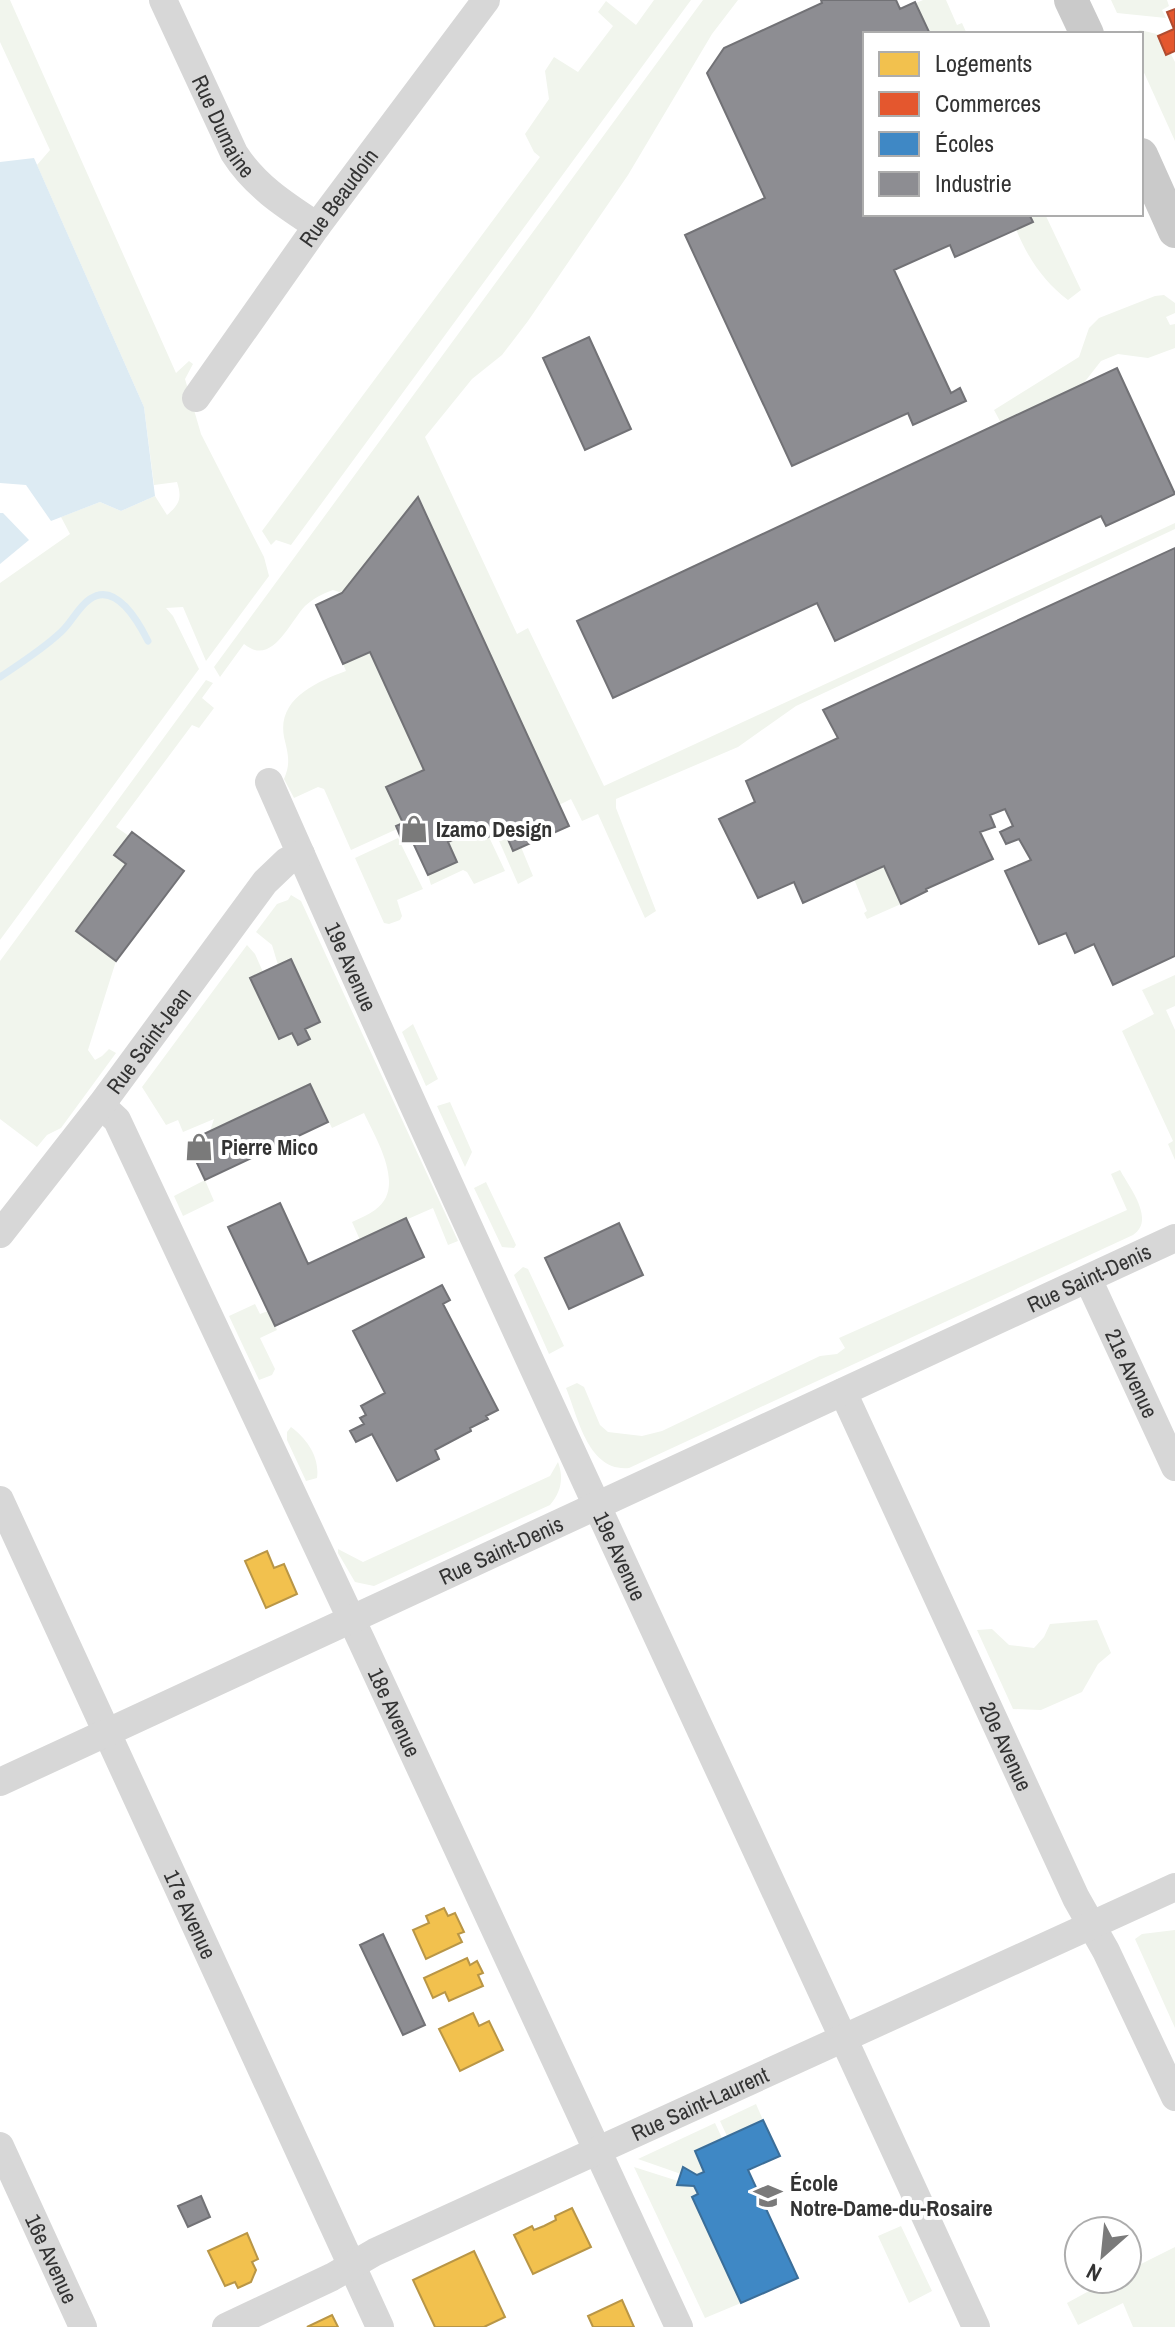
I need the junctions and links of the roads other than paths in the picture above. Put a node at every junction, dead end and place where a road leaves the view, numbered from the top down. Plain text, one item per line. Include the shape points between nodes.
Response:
1 (163, 0) edge
2 (486, 0) edge
3 (1071, 0) edge
4 (1086, 32) edge
5 (1143, 158) edge
6 (1167, 190) edge
7 (317, 226) junction
8 (1175, 231) edge
9 (196, 398) dead end
10 (269, 782) dead end
11 (301, 854) junction
12 (101, 1105) junction
13 (0, 1234) edge
14 (1175, 1238) edge
15 (1088, 1279) junction
16 (843, 1392) junction
17 (1175, 1467) edge
18 (0, 1500) edge
19 (597, 1506) junction
20 (352, 1621) junction
21 (108, 1733) junction
22 (0, 1782) edge
23 (1175, 1887) edge
24 (1091, 1926) junction
25 (845, 2038) junction
26 (1175, 2097) edge
27 (0, 2146) edge
28 (596, 2151) junction
29 (352, 2265) junction
30 (83, 2327) edge
31 (226, 2327) edge
32 (380, 2327) edge
33 (679, 2327) edge
34 (976, 2327) edge

1 - 7 street, Rue Dumaine via 244,168 263,189
2 - 7 street, Rue Beaudoin
3 - 4 main road
5 - 6 main road
6 - 8 main road
7 - 9 street, Rue Beaudoin
10 - 11 street, 19e Avenue
11 - 12 street, Rue Saint-Jean via 265,882
11 - 19 street, 19e Avenue
12 - 13 street, Rue Saint-Jean
12 - 20 street, 18e Avenue via 117,1120
14 - 15 street, Rue Saint-Denis
15 - 16 street, Rue Saint-Denis
15 - 17 street, 21e Avenue
16 - 19 street, Rue Saint-Denis
16 - 24 street, 20e Avenue
18 - 21 street, 17e Avenue
19 - 20 street, Rue Saint-Denis
19 - 25 street, 19e Avenue
20 - 21 street, Rue Saint-Denis
20 - 28 street, 18e Avenue
21 - 22 street, Rue Saint-Denis
21 - 29 street, 17e Avenue
23 - 24 street, Rue Saint-Laurent
24 - 25 street, Rue Saint-Laurent
24 - 26 street, 20e Avenue
25 - 28 street, Rue Saint-Laurent
25 - 34 street, 19e Avenue
27 - 30 street, 16e Avenue
28 - 29 street, Rue Saint-Laurent
28 - 33 street, 18e Avenue
29 - 31 street, Rue Saint-Laurent
29 - 32 street, 17e Avenue

